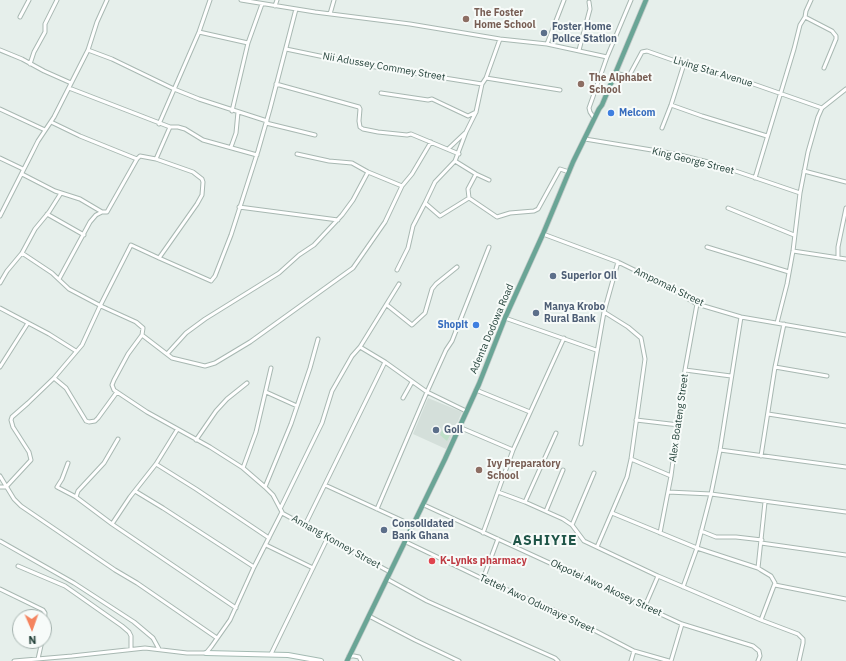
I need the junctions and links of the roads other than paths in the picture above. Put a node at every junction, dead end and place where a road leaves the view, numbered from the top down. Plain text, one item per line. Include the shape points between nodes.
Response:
1 (29, 0) edge
2 (57, 0) edge
3 (107, 0) edge
4 (210, 0) edge
5 (241, 0) edge
6 (277, 0) edge
7 (334, 0) edge
8 (564, 0) edge
9 (631, 0) edge
10 (646, 0) edge
11 (811, 0) edge
12 (589, 2) dead end
13 (262, 4) junction
14 (275, 6) junction
15 (296, 9) junction
16 (330, 14) junction
17 (20, 17) dead end
18 (805, 17) junction
19 (198, 32) junction
20 (500, 39) junction
21 (248, 43) junction
22 (547, 44) junction
23 (286, 49) junction
24 (0, 50) edge
25 (88, 50) junction
26 (579, 50) junction
27 (607, 57) junction
28 (30, 64) junction
29 (684, 64) junction
30 (824, 68) dead end
31 (615, 73) junction
32 (486, 78) junction
33 (71, 83) junction
34 (276, 84) junction
35 (482, 84) junction
36 (69, 88) junction
37 (846, 89) edge
38 (174, 90) junction
39 (560, 90) dead end
40 (381, 93) dead end
41 (780, 94) junction
42 (671, 105) junction
43 (822, 108) junction
44 (0, 109) edge
45 (232, 111) junction
46 (238, 112) junction
47 (476, 112) junction
48 (594, 118) junction
49 (51, 122) junction
50 (266, 122) junction
51 (159, 124) junction
52 (170, 127) junction
53 (662, 128) dead end
54 (45, 130) junction
55 (466, 132) junction
56 (315, 135) dead end
57 (767, 136) junction
58 (585, 138) junction
59 (432, 142) junction
60 (231, 148) junction
61 (448, 149) junction
62 (297, 154) dead end
63 (459, 154) junction
64 (257, 155) junction
65 (0, 158) edge
66 (137, 159) junction
67 (156, 159) junction
68 (455, 161) junction
69 (23, 169) junction
70 (804, 171) junction
71 (368, 172) junction
72 (569, 172) junction
73 (22, 174) junction
74 (476, 174) junction
75 (755, 178) junction
76 (489, 180) dead end
77 (846, 182) edge
78 (402, 186) junction
79 (61, 193) junction
80 (800, 193) junction
81 (469, 198) junction
82 (425, 203) junction
83 (239, 207) junction
84 (0, 208) edge
85 (728, 208) dead end
86 (846, 208) edge
87 (4, 210) junction
88 (102, 212) junction
89 (47, 214) junction
90 (0, 216) edge
91 (845, 216) edge
92 (338, 220) junction
93 (543, 234) junction
94 (84, 235) junction
95 (794, 235) junction
96 (707, 247) dead end
97 (489, 248) dead end
98 (793, 251) junction
99 (22, 252) junction
100 (159, 258) junction
101 (838, 258) junction
102 (846, 259) edge
103 (618, 262) junction
104 (457, 267) dead end
105 (397, 270) dead end
106 (789, 272) junction
107 (59, 279) junction
108 (0, 283) edge
109 (399, 284) dead end
110 (697, 304) junction
111 (387, 305) junction
112 (100, 306) junction
113 (0, 308) edge
114 (604, 312) junction
115 (741, 316) junction
116 (504, 318) junction
117 (28, 323) junction
118 (777, 323) junction
119 (784, 324) junction
120 (142, 335) junction
121 (846, 335) edge
122 (564, 338) junction
123 (318, 339) dead end
124 (360, 347) junction
125 (596, 350) junction
126 (76, 351) junction
127 (167, 354) junction
128 (2, 360) edge
129 (384, 362) junction
130 (0, 367) edge
131 (775, 367) junction
132 (272, 368) dead end
133 (685, 370) junction
134 (731, 376) junction
135 (827, 376) dead end
136 (54, 378) junction
137 (412, 382) junction
138 (247, 383) dead end
139 (476, 390) junction
140 (117, 392) junction
141 (266, 392) junction
142 (427, 392) junction
143 (403, 398) dead end
144 (297, 406) junction
145 (466, 411) junction
146 (530, 412) junction
147 (768, 414) junction
148 (636, 420) junction
149 (679, 425) junction
150 (846, 426) edge
151 (459, 427) junction
152 (177, 430) junction
153 (556, 433) dead end
154 (118, 439) dead end
155 (196, 440) junction
156 (581, 444) dead end
157 (513, 450) junction
158 (720, 450) junction
159 (761, 456) junction
160 (631, 459) junction
161 (68, 463) dead end
162 (156, 464) junction
163 (846, 467) edge
164 (242, 468) junction
165 (563, 470) dead end
166 (594, 473) dead end
167 (0, 476) edge
168 (671, 476) junction
169 (324, 485) junction
170 (265, 486) junction
171 (0, 487) edge
172 (6, 487) junction
173 (134, 491) junction
174 (498, 492) junction
175 (668, 492) junction
176 (711, 494) junction
177 (76, 497) junction
178 (525, 502) junction
179 (765, 502) junction
180 (424, 505) junction
181 (281, 507) junction
182 (377, 509) junction
183 (546, 511) junction
184 (846, 512) edge
185 (282, 513) junction
186 (612, 513) junction
187 (112, 524) junction
188 (306, 525) junction
189 (572, 525) junction
190 (414, 526) junction
191 (701, 531) junction
192 (484, 532) junction
193 (660, 533) junction
194 (269, 538) junction
195 (328, 538) junction
196 (498, 539) junction
197 (0, 541) edge
198 (406, 542) junction
199 (761, 542) junction
200 (266, 545) junction
201 (597, 547) junction
202 (697, 548) junction
203 (846, 555) edge
204 (18, 566) dead end
205 (254, 567) junction
206 (313, 568) junction
207 (758, 568) junction
208 (390, 572) junction
209 (658, 576) junction
210 (387, 579) junction
211 (483, 579) junction
212 (775, 585) junction
213 (683, 588) junction
214 (0, 589) edge
215 (846, 599) edge
216 (645, 606) junction
217 (236, 608) junction
218 (41, 609) edge
219 (369, 616) junction
220 (761, 620) junction
221 (682, 624) junction
222 (218, 638) junction
223 (40, 649) edge
224 (131, 649) junction
225 (159, 649) junction
226 (634, 651) junction
227 (206, 653) junction
228 (271, 654) junction
229 (72, 656) junction
230 (38, 659) junction
231 (348, 659) edge
232 (32, 660) edge
233 (14, 661) edge
234 (71, 661) edge
235 (321, 661) edge
236 (360, 661) edge
237 (459, 661) edge
238 (558, 661) edge
239 (632, 661) edge
240 (670, 661) edge
241 (758, 661) edge
242 (799, 661) edge

1 - 17 street
2 - 28 street via 44,24 46,32
3 - 25 street
4 - 19 street
5 - 13 street
6 - 14 street
7 - 16 street
8 - 22 street
9 - 27 street
10 - 31 main road, Adenta Dodowa Road
11 - 18 street
12 - 26 street via 590,9
13 - 14 street
13 - 21 street
14 - 15 street
15 - 16 street
15 - 23 street
16 - 20 street
18 - 30 street via 832,30 836,36
18 - 41 street via 800,25
19 - 21 street
19 - 38 street
20 - 22 street
20 - 32 street
21 - 45 street
22 - 26 street
23 - 34 street
23 - 35 street, Nii Adussey Commey Street via 369,66
24 - 28 street
25 - 33 street
25 - 38 street
26 - 27 street
27 - 48 street via 589,108
28 - 33 street
29 - 31 street, Living Star Avenue via 645,51 629,76
29 - 41 street, Living Star Avenue via 742,80
29 - 42 street
31 - 48 main road, Adenta Dodowa Road
32 - 35 street
32 - 39 street
33 - 36 street
34 - 50 street
34 - 59 street via 359,107 359,124 362,129 411,134
35 - 47 street
36 - 49 street
36 - 51 street
37 - 43 street
38 - 45 street
38 - 51 street
40 - 47 street via 432,99 468,116
41 - 43 street, Living Star Avenue
41 - 57 street
42 - 53 street
42 - 57 street
43 - 70 street
44 - 54 street
45 - 46 street
46 - 50 street
46 - 60 street via 236,133
47 - 55 street
48 - 58 main road, Adenta Dodowa Road
49 - 54 street
49 - 66 street
50 - 56 street
50 - 64 street
51 - 52 street
52 - 60 street via 185,129 204,140
52 - 67 street
54 - 69 street
55 - 61 street
55 - 63 street
57 - 75 street
58 - 72 main road, Adenta Dodowa Road
58 - 75 street, King George Street via 676,154
59 - 61 street
59 - 78 street
60 - 64 street
61 - 63 street
62 - 71 street via 352,163
63 - 68 street
64 - 83 street
65 - 69 street
66 - 67 street via 140,156
66 - 88 street via 107,212
67 - 100 street via 193,172 204,182 198,204
68 - 74 street
68 - 82 street via 435,182
69 - 73 street
70 - 77 street
70 - 80 street
71 - 78 street
71 - 92 street via 353,200
72 - 81 street via 560,168 538,209 534,211 498,217
72 - 93 main road, Adenta Dodowa Road
73 - 79 street
73 - 87 street
74 - 76 street
74 - 81 street via 468,189
75 - 80 street, King George Street
78 - 127 street via 385,222 351,271 250,342 212,365 205,366 174,359
79 - 88 street via 80,199
79 - 89 street
80 - 95 street
81 - 82 street via 440,216
82 - 105 street via 413,226 408,248
83 - 92 street
83 - 100 street via 224,255 211,281
84 - 87 street
85 - 95 street
86 - 91 street
87 - 90 street
88 - 94 street via 90,222
89 - 94 street
89 - 99 street
91 - 101 street
92 - 127 street via 314,245 279,273 205,319
93 - 103 street, Ampomah Street
93 - 116 main road, Adenta Dodowa Road
94 - 107 street
95 - 98 street
96 - 106 street
97 - 142 street via 452,341
98 - 101 street
98 - 106 street
99 - 107 street
99 - 108 street
100 - 112 street via 131,245
101 - 102 street
103 - 110 street, Ampomah Street
103 - 114 street
104 - 111 street via 432,289 424,315 413,325 411,326
106 - 118 street
107 - 112 street via 69,289
109 - 111 street
110 - 115 street, Ampomah Street
110 - 133 street, Alex Boateng Street
111 - 124 street
112 - 120 street via 136,322 143,328
112 - 126 street
113 - 117 street
114 - 125 street
114 - 148 street via 628,327 642,340 645,359
115 - 118 street, Ampomah Street
115 - 134 street
116 - 122 street
116 - 139 main road, Adenta Dodowa Road
117 - 126 street
117 - 128 street
118 - 119 street, Ampomah Street
119 - 121 street, Ampomah Street
119 - 131 street
120 - 127 street
120 - 140 street via 114,380 112,387
122 - 125 street
122 - 146 street
123 - 144 street
124 - 129 street
124 - 181 street via 338,378 322,423
125 - 156 street
126 - 136 street
128 - 130 street
129 - 137 street
129 - 169 street
131 - 135 street
131 - 147 street
132 - 141 street
133 - 134 street
133 - 149 street, Alex Boateng Street
134 - 158 street
136 - 140 street via 66,388 89,422 98,418
136 - 172 street via 12,416 13,427 29,452 31,460
137 - 142 street
137 - 143 street
138 - 155 street via 216,411
139 - 145 main road, Adenta Dodowa Road
139 - 146 street
140 - 152 street
141 - 144 street
141 - 164 street via 256,432
142 - 145 street
142 - 182 street
144 - 170 street
145 - 151 main road, Adenta Dodowa Road
146 - 157 street
147 - 150 street
147 - 159 street
148 - 149 street
148 - 160 street
149 - 168 street, Alex Boateng Street
151 - 157 street
151 - 180 main road, Adenta Dodowa Road
152 - 155 street
152 - 162 street
153 - 178 street
154 - 177 street via 104,463 78,491
155 - 164 street
157 - 174 street
158 - 159 street
158 - 176 street
159 - 163 street
160 - 168 street
160 - 186 street via 627,477
161 - 177 street via 56,487
162 - 173 street
162 - 194 street
164 - 170 street
165 - 183 street
166 - 189 street
167 - 172 street
168 - 175 street, Alex Boateng Street
169 - 182 street
169 - 188 street
170 - 181 street
171 - 172 street
172 - 222 street via 21,506
173 - 187 street
173 - 205 street
174 - 178 street
174 - 192 street
175 - 176 street
175 - 193 street, Alex Boateng Street
176 - 179 street
176 - 191 street
177 - 187 street
178 - 183 street
179 - 184 street
179 - 199 street
180 - 190 main road, Adenta Dodowa Road
180 - 192 street, Okpotei Awo Akosey Street
181 - 185 street
182 - 190 street
183 - 189 street
185 - 188 street, Annang Konney Street
185 - 194 street
186 - 193 street
186 - 201 street
187 - 217 street
188 - 195 street, Annang Konney Street
189 - 201 street via 584,541
190 - 198 main road, Adenta Dodowa Road
191 - 199 street via 716,538 736,537
191 - 202 street
192 - 196 street, Okpotei Awo Akosey Street
193 - 202 street
194 - 200 street
195 - 206 street
195 - 208 street, Annang Konney Street
196 - 211 street
196 - 216 street, Okpotei Awo Akosey Street
197 - 225 street via 68,578 134,622 153,638
198 - 208 main road, Adenta Dodowa Road
198 - 211 street, Tetteh Awo Odumaye Street
199 - 203 street
199 - 207 street
200 - 205 street
200 - 206 street
201 - 209 street
202 - 207 street
202 - 213 street
204 - 224 street via 65,586 122,626 131,636
205 - 217 street
206 - 228 street
207 - 212 street via 771,576 775,580
208 - 210 main road, Adenta Dodowa Road
209 - 213 street
209 - 216 street
210 - 219 main road, Adenta Dodowa Road
210 - 238 street via 427,601
211 - 226 street, Tetteh Awo Odumaye Street via 565,615
212 - 215 street
212 - 220 street
213 - 220 street
214 - 218 street
216 - 221 street, Okpotei Awo Akosey Street
217 - 222 street
219 - 231 main road, Adenta Dodowa Road
219 - 237 street
220 - 242 street via 801,636 803,643
221 - 240 street
221 - 241 street, Okpotei Awo Akosey Street via 753,646 759,651
222 - 227 street
223 - 230 street
224 - 225 street
224 - 229 street
225 - 227 street
226 - 239 street
226 - 240 street, Tetteh Awo Odumaye Street
227 - 228 street
228 - 235 street via 301,656
229 - 230 street
229 - 234 street
230 - 232 street
231 - 236 street via 354,656 359,657
232 - 233 street

